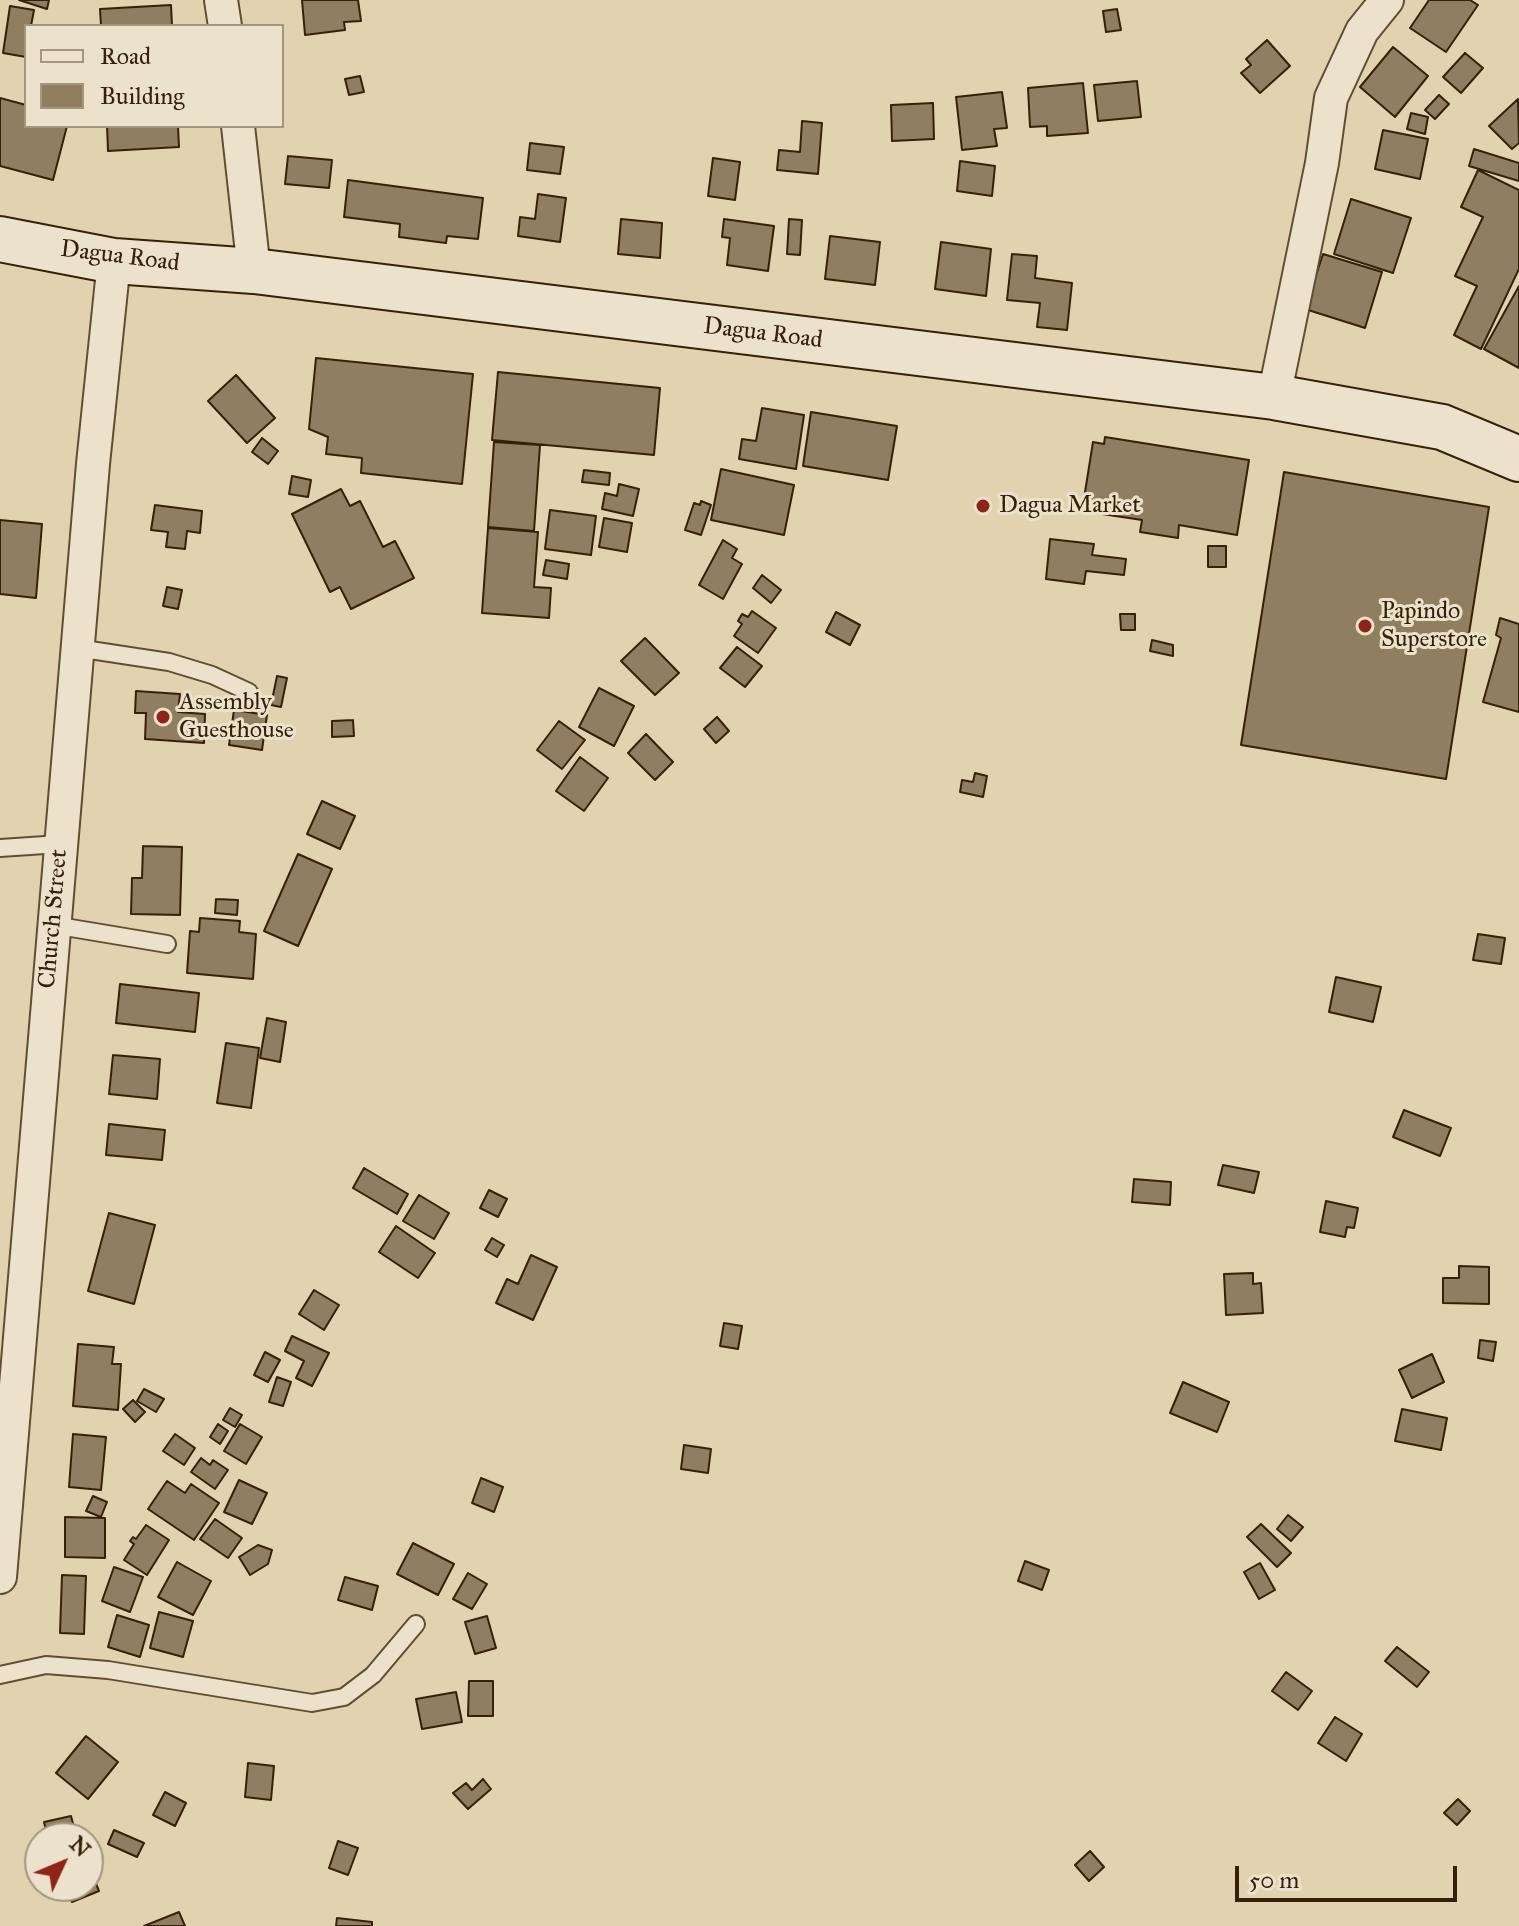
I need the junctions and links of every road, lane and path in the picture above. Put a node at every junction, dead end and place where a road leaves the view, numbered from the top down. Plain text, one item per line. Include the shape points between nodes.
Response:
1 (221, 0) edge
2 (1387, 0) edge
3 (225, 24) edge
4 (238, 128) edge
5 (0, 239) edge
6 (114, 261) junction
7 (254, 271) junction
8 (1274, 397) junction
9 (1519, 459) edge
10 (77, 648) junction
11 (249, 692) dead end
12 (60, 844) junction
13 (0, 848) edge
14 (53, 925) junction
15 (167, 944) dead end
16 (0, 1567) edge
17 (0, 1577) edge
18 (416, 1624) dead end
19 (0, 1675) edge

1 - 3 street
2 - 8 street via 1362,31 1331,98
4 - 7 street
5 - 6 street, Dagua Road
6 - 7 street, Dagua Road
6 - 10 street, Church Street
7 - 8 street, Dagua Road
8 - 9 street, Dagua Road via 1442,427
10 - 11 lane via 169,662
10 - 12 street, Church Street
12 - 13 lane
12 - 14 street, Church Street
14 - 15 lane
14 - 16 street, Church Street
16 - 17 street, Church Street
18 - 19 lane via 373,1675 344,1697 312,1703 108,1670 46,1665

